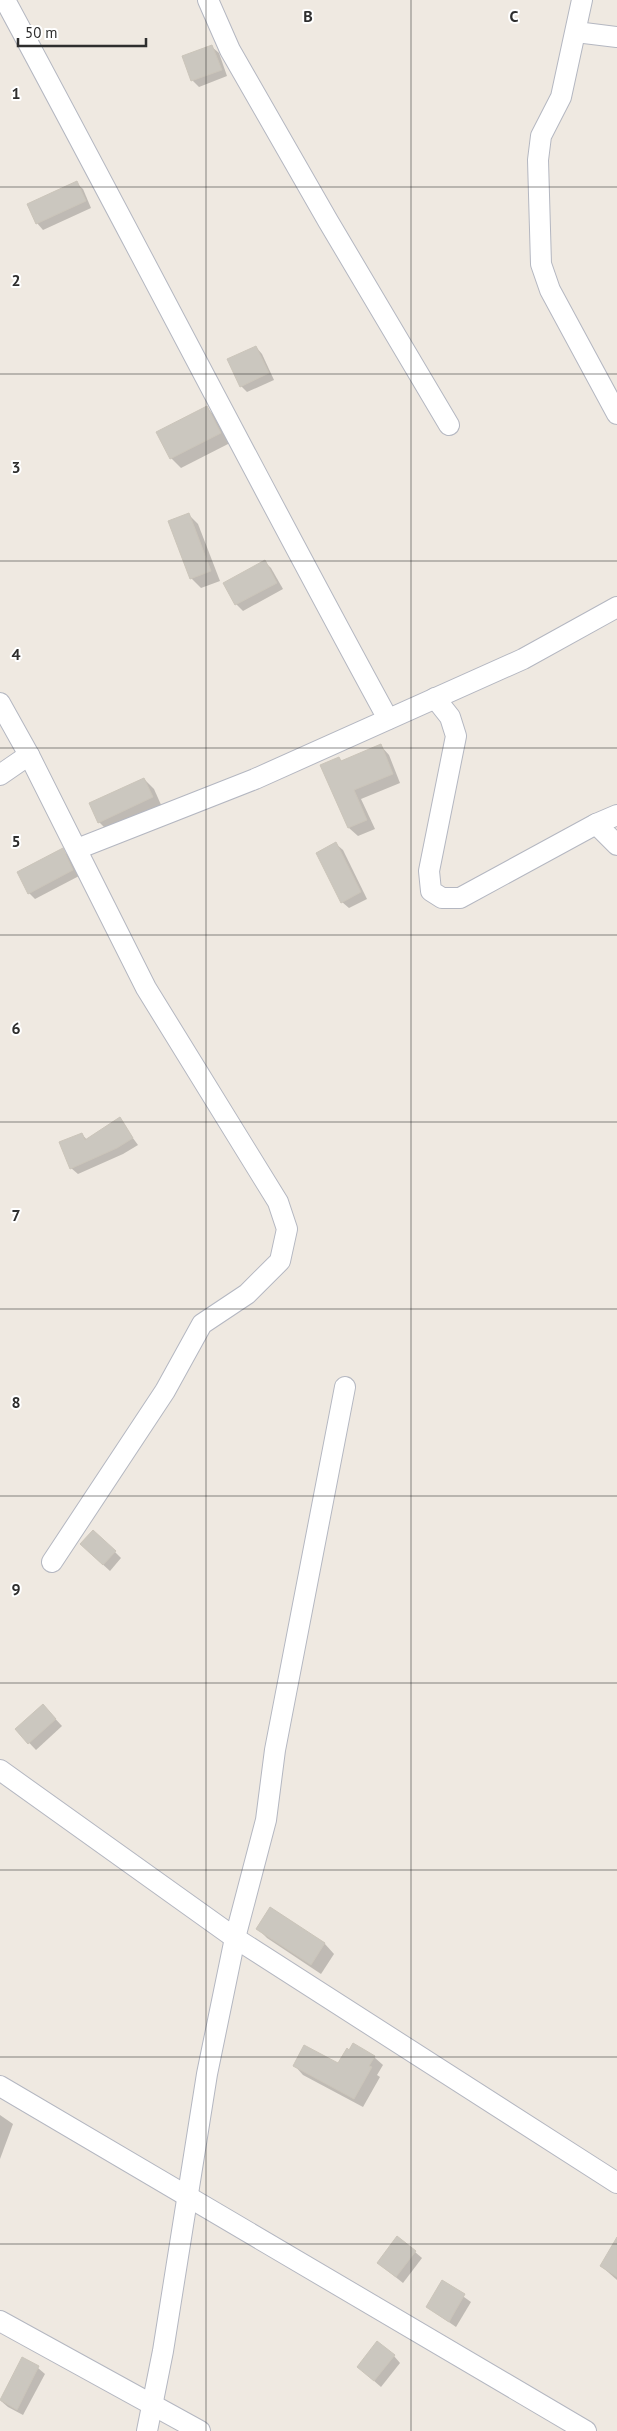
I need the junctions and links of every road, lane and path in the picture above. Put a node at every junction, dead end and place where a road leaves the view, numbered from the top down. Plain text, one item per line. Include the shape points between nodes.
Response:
1 (5, 0) edge
2 (208, 0) edge
3 (582, 0) edge
4 (576, 32) junction
5 (617, 37) edge
6 (617, 414) edge
7 (449, 425) dead end
8 (617, 607) edge
9 (435, 698) junction
10 (0, 703) edge
11 (388, 719) junction
12 (29, 755) junction
13 (0, 776) edge
14 (617, 815) edge
15 (596, 824) junction
16 (617, 845) edge
17 (77, 849) junction
18 (345, 1387) dead end
19 (52, 1562) dead end
20 (0, 1770) edge
21 (234, 1938) junction
22 (0, 2086) edge
23 (617, 2183) edge
24 (187, 2194) junction
25 (0, 2321) edge
26 (152, 2406) junction
27 (147, 2431) edge
28 (200, 2431) edge
29 (586, 2431) edge

1 - 11 street
2 - 7 street via 230,50
3 - 4 street
4 - 5 street
4 - 6 street via 561,97 541,136 538,160 541,264 550,290
8 - 9 street via 523,659
9 - 11 street
9 - 15 street via 450,717 456,736 429,871 431,891 442,898 460,898
10 - 12 street
11 - 17 street via 255,779
12 - 13 street
12 - 17 street
14 - 15 street
15 - 16 street
17 - 19 street via 146,988 278,1202 287,1229 280,1261 247,1294 202,1324 165,1391
18 - 21 street via 274,1750 266,1820
20 - 21 street
21 - 23 street
21 - 24 street
22 - 24 street
24 - 26 street
24 - 29 street
25 - 26 street
26 - 27 street
26 - 28 street

